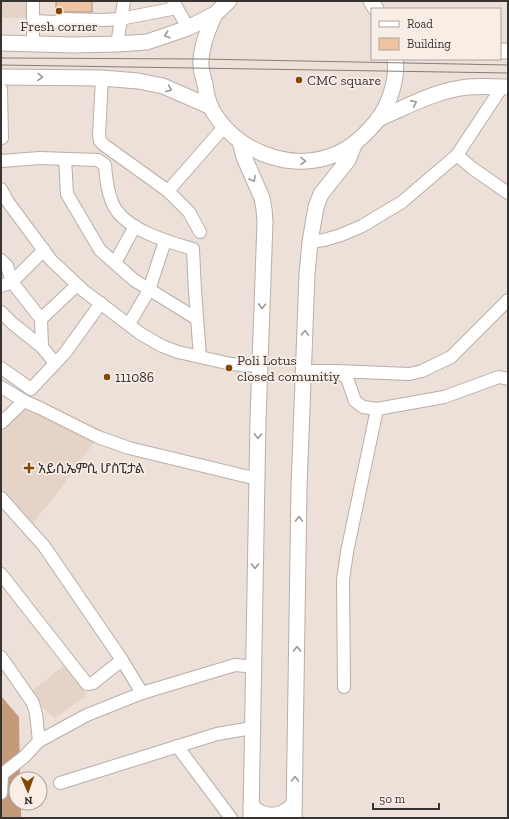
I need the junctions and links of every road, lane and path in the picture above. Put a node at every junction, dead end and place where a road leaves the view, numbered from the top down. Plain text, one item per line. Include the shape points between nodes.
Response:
1 (33, 1) edge
2 (124, 1) edge
3 (229, 1) edge
4 (175, 4) edge
5 (215, 14) junction
6 (120, 19) junction
7 (33, 21) junction
8 (188, 28) junction
9 (1, 43) edge
10 (33, 44) junction
11 (117, 44) junction
12 (395, 60) edge
13 (1, 77) edge
14 (102, 78) junction
15 (505, 87) edge
16 (1, 89) edge
17 (211, 107) junction
18 (378, 119) junction
19 (224, 127) junction
20 (2, 138) dead end
21 (240, 142) junction
22 (355, 143) junction
23 (457, 155) junction
24 (66, 159) junction
25 (1, 161) edge
26 (1, 189) edge
27 (168, 191) junction
28 (508, 193) edge
29 (4, 204) edge
30 (135, 226) junction
31 (200, 232) dead end
32 (165, 240) junction
33 (310, 242) junction
34 (44, 250) junction
35 (1, 260) edge
36 (115, 263) junction
37 (6, 284) edge
38 (78, 285) junction
39 (149, 290) junction
40 (508, 300) edge
41 (101, 303) junction
42 (1, 312) edge
43 (41, 319) junction
44 (197, 319) junction
45 (129, 324) junction
46 (42, 347) junction
47 (200, 357) junction
48 (55, 363) junction
49 (259, 366) junction
50 (1, 368) edge
51 (304, 371) junction
52 (336, 371) junction
53 (508, 379) edge
54 (1, 387) edge
55 (24, 401) junction
56 (378, 409) junction
57 (1, 423) edge
58 (257, 479) junction
59 (1, 498) edge
60 (1, 574) edge
61 (1, 657) edge
62 (122, 660) junction
63 (253, 669) junction
64 (344, 687) dead end
65 (142, 693) junction
66 (252, 728) junction
67 (39, 741) junction
68 (177, 746) junction
69 (1, 775) edge
70 (60, 783) dead end
71 (1, 793) edge
72 (294, 811) edge
73 (251, 812) edge
74 (231, 818) edge

1 - 7 street
2 - 6 street
3 - 5 main road
4 - 6 street
4 - 8 street
5 - 8 main road
5 - 17 main road via 205,36 201,60
6 - 7 street
6 - 11 street
7 - 10 street
8 -> 11 main road via 147,42
9 - 10 main road
10 - 11 main road
12 - 18 main road via 390,95
13 -> 14 main road
14 -> 17 main road via 163,86
14 - 27 street via 100,141
18 -> 15 main road via 432,95 450,90 468,87
15 - 23 street
16 - 20 street
17 - 19 main road
18 - 22 main road
19 - 21 main road
19 - 27 street
21 -> 22 main road via 264,155 287,160 311,161 334,155
21 -> 49 main road via 264,209 264,273
22 - 33 main road via 348,160 322,194 316,207
23 - 28 street
23 - 33 street via 402,202 362,226 341,235
24 - 25 street
24 - 30 street via 98,160 105,165 112,203 120,215
24 - 36 street via 67,194 100,250
26 - 29 street
27 - 31 street via 189,212
29 - 34 street
30 - 32 street
30 - 36 street
32 - 39 street
32 - 44 street via 193,249
51 -> 33 main road
34 - 37 street
34 - 38 street
35 - 37 street via 8,266
36 - 39 street
37 - 43 street
38 - 41 street
38 - 43 street
39 - 44 street
39 - 45 street
40 - 52 street via 451,357 422,371 409,374
41 - 45 street
41 - 48 street
42 - 46 street
43 - 46 street
44 - 47 street
45 - 47 street via 162,346
46 - 48 street
47 - 49 street via 231,364
48 - 50 street via 31,389
49 -> 58 main road
51 - 52 street
72 -> 51 main road
52 - 56 street via 347,378 355,401 363,407
53 - 56 street via 498,377 444,397
54 - 55 street
55 - 57 street
55 - 58 street via 98,437 129,448
56 - 64 street via 343,580
58 -> 63 main road
59 - 62 street via 44,546
60 - 62 street via 87,684 93,683
61 - 67 street via 33,703
62 - 65 street
63 - 65 street via 235,665
63 - 66 main road
65 - 67 street via 87,714
66 - 68 street via 217,734
66 - 73 main road
67 - 69 street
68 - 70 street
68 - 74 street
69 - 71 street
72 - 73 main road via 274,818

